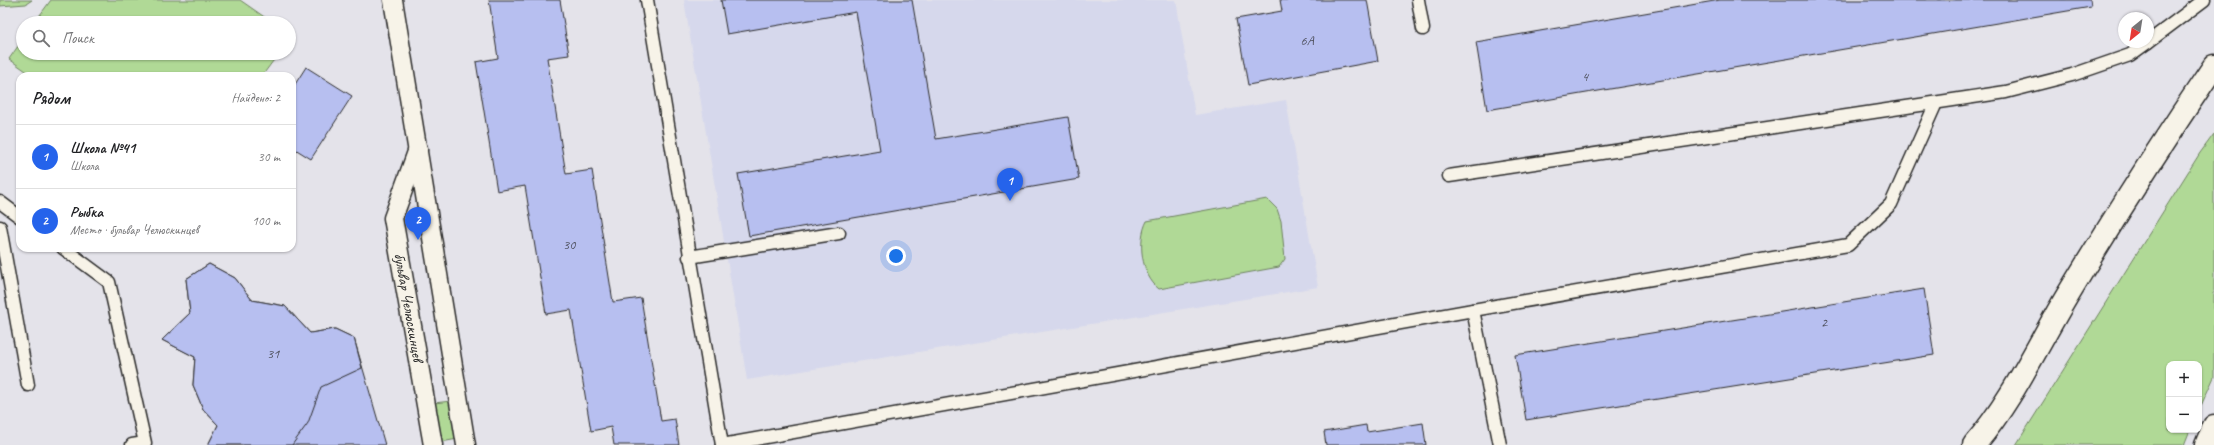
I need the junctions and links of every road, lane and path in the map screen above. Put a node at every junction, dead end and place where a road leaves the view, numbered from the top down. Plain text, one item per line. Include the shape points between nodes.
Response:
1 (394, 0) edge
2 (647, 0) edge
3 (1418, 0) edge
4 (2204, 0) edge
5 (1423, 29) dead end
6 (2154, 38) edge
7 (2140, 48) edge
8 (2214, 66) edge
9 (1936, 103) junction
10 (418, 149) junction
11 (1449, 176) dead end
12 (0, 202) edge
13 (16, 213) edge
14 (0, 227) edge
15 (839, 234) dead end
16 (68, 252) edge
17 (689, 257) junction
18 (1474, 310) junction
19 (28, 385) dead end
20 (2214, 426) edge
21 (132, 445) edge
22 (434, 445) edge
23 (466, 445) edge
24 (722, 445) edge
25 (1500, 445) edge
26 (1974, 445) edge
27 (2206, 445) edge

1 - 10 street, бульвар Челюскинцев
2 - 17 lane
3 - 5 lane
4 - 6 lane
7 - 9 lane via 2130,55 2072,75 2006,92
8 - 26 street via 2080,276 1994,421
9 - 11 lane
9 - 18 lane via 1891,204 1848,245
10 - 22 street, бульвар Челюскинцев via 393,218
10 - 23 street, бульвар Челюскинцев
12 - 13 lane
14 - 19 lane
15 - 17 lane
16 - 21 lane via 109,282 145,443
17 - 24 lane
18 - 24 lane
18 - 25 lane
20 - 27 street

